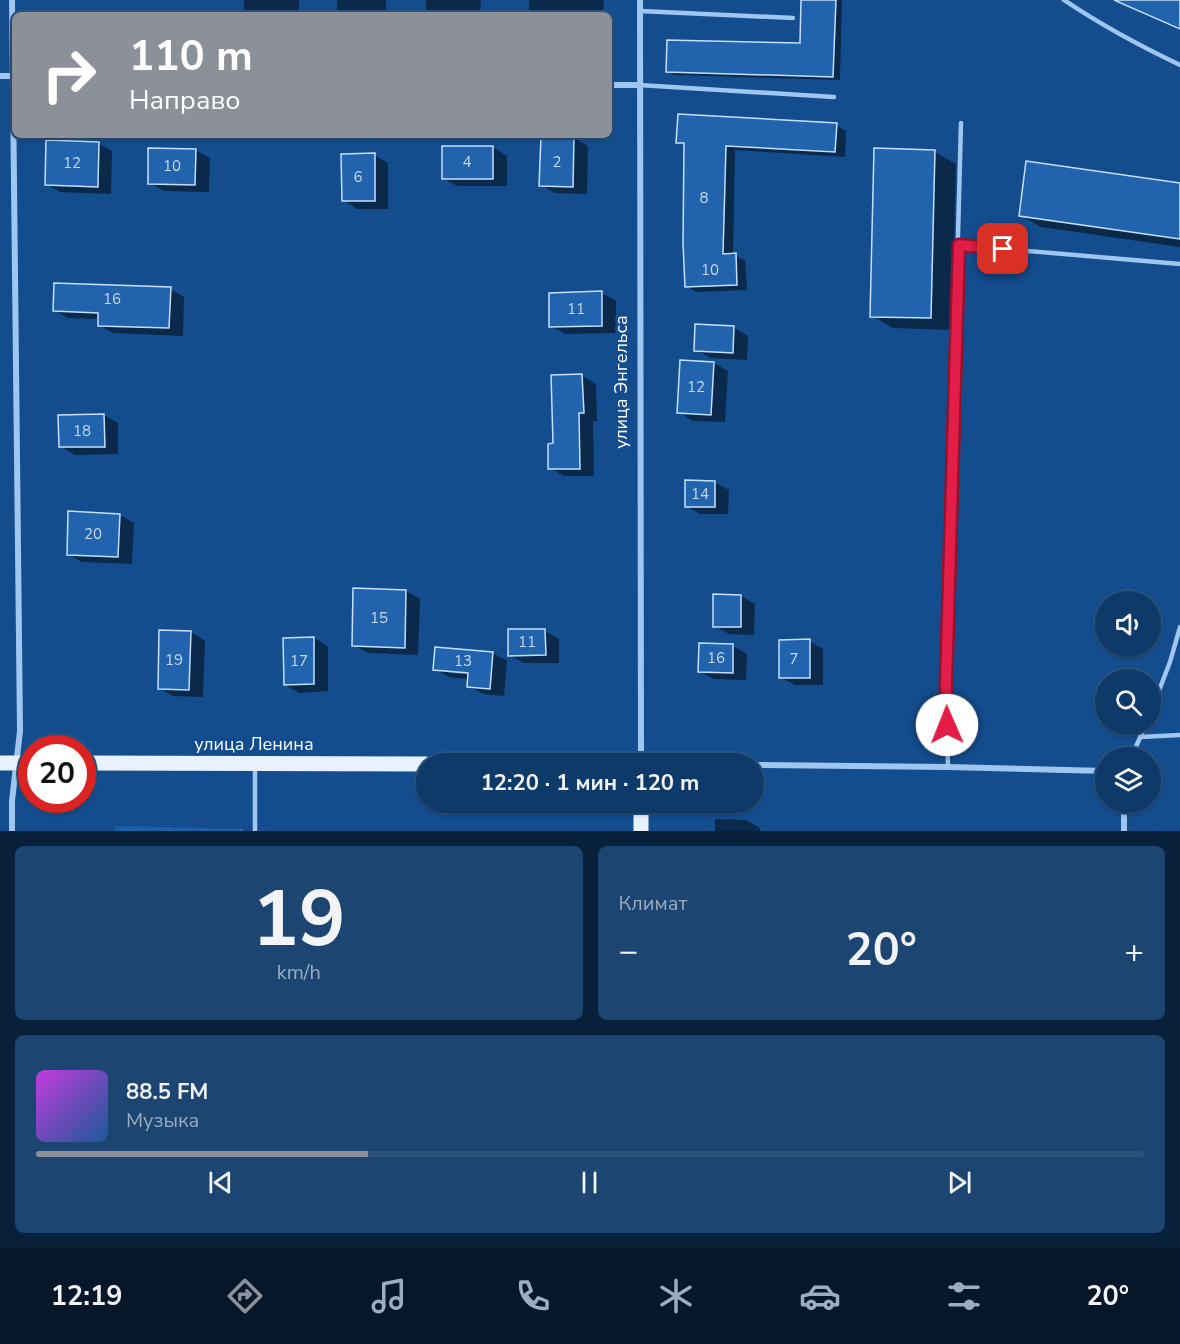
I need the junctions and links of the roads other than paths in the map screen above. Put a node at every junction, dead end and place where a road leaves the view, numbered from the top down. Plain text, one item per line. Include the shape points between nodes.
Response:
1 (640, 0) edge
2 (1064, 0) edge
3 (640, 11) junction
4 (793, 18) dead end
5 (1180, 65) edge
6 (612, 85) edge
7 (639, 85) junction
8 (834, 97) dead end
9 (961, 123) dead end
10 (14, 138) edge
11 (959, 245) junction
12 (1180, 264) edge
13 (1180, 627) edge
14 (1161, 685) edge
15 (1180, 735) edge
16 (1140, 737) joint
17 (1136, 747) edge
18 (641, 753) edge
19 (7, 763) edge
20 (96, 763) edge
21 (255, 764) junction
22 (416, 764) edge
23 (764, 765) edge
24 (948, 767) junction
25 (1095, 771) edge
26 (641, 813) edge
27 (1124, 813) edge
28 (12, 831) edge
29 (255, 831) edge
30 (641, 831) edge
31 (1124, 831) edge

1 - 3 street, улица Энгельса
2 - 5 lane
3 - 4 lane
3 - 7 street, улица Энгельса
6 - 7 street
7 - 8 lane
7 - 18 street, улица Энгельса
9 - 11 lane
10 - 19 street via 20,731
11 - 12 lane
11 - 24 lane via 946,684
13 - 14 lane
15 - 16 lane
16 - 17 lane
19 - 28 street
20 - 21 main road, улица Ленина
21 - 22 main road, улица Ленина
21 - 29 lane
23 - 24 street
24 - 25 street
26 - 30 main road
27 - 31 street

